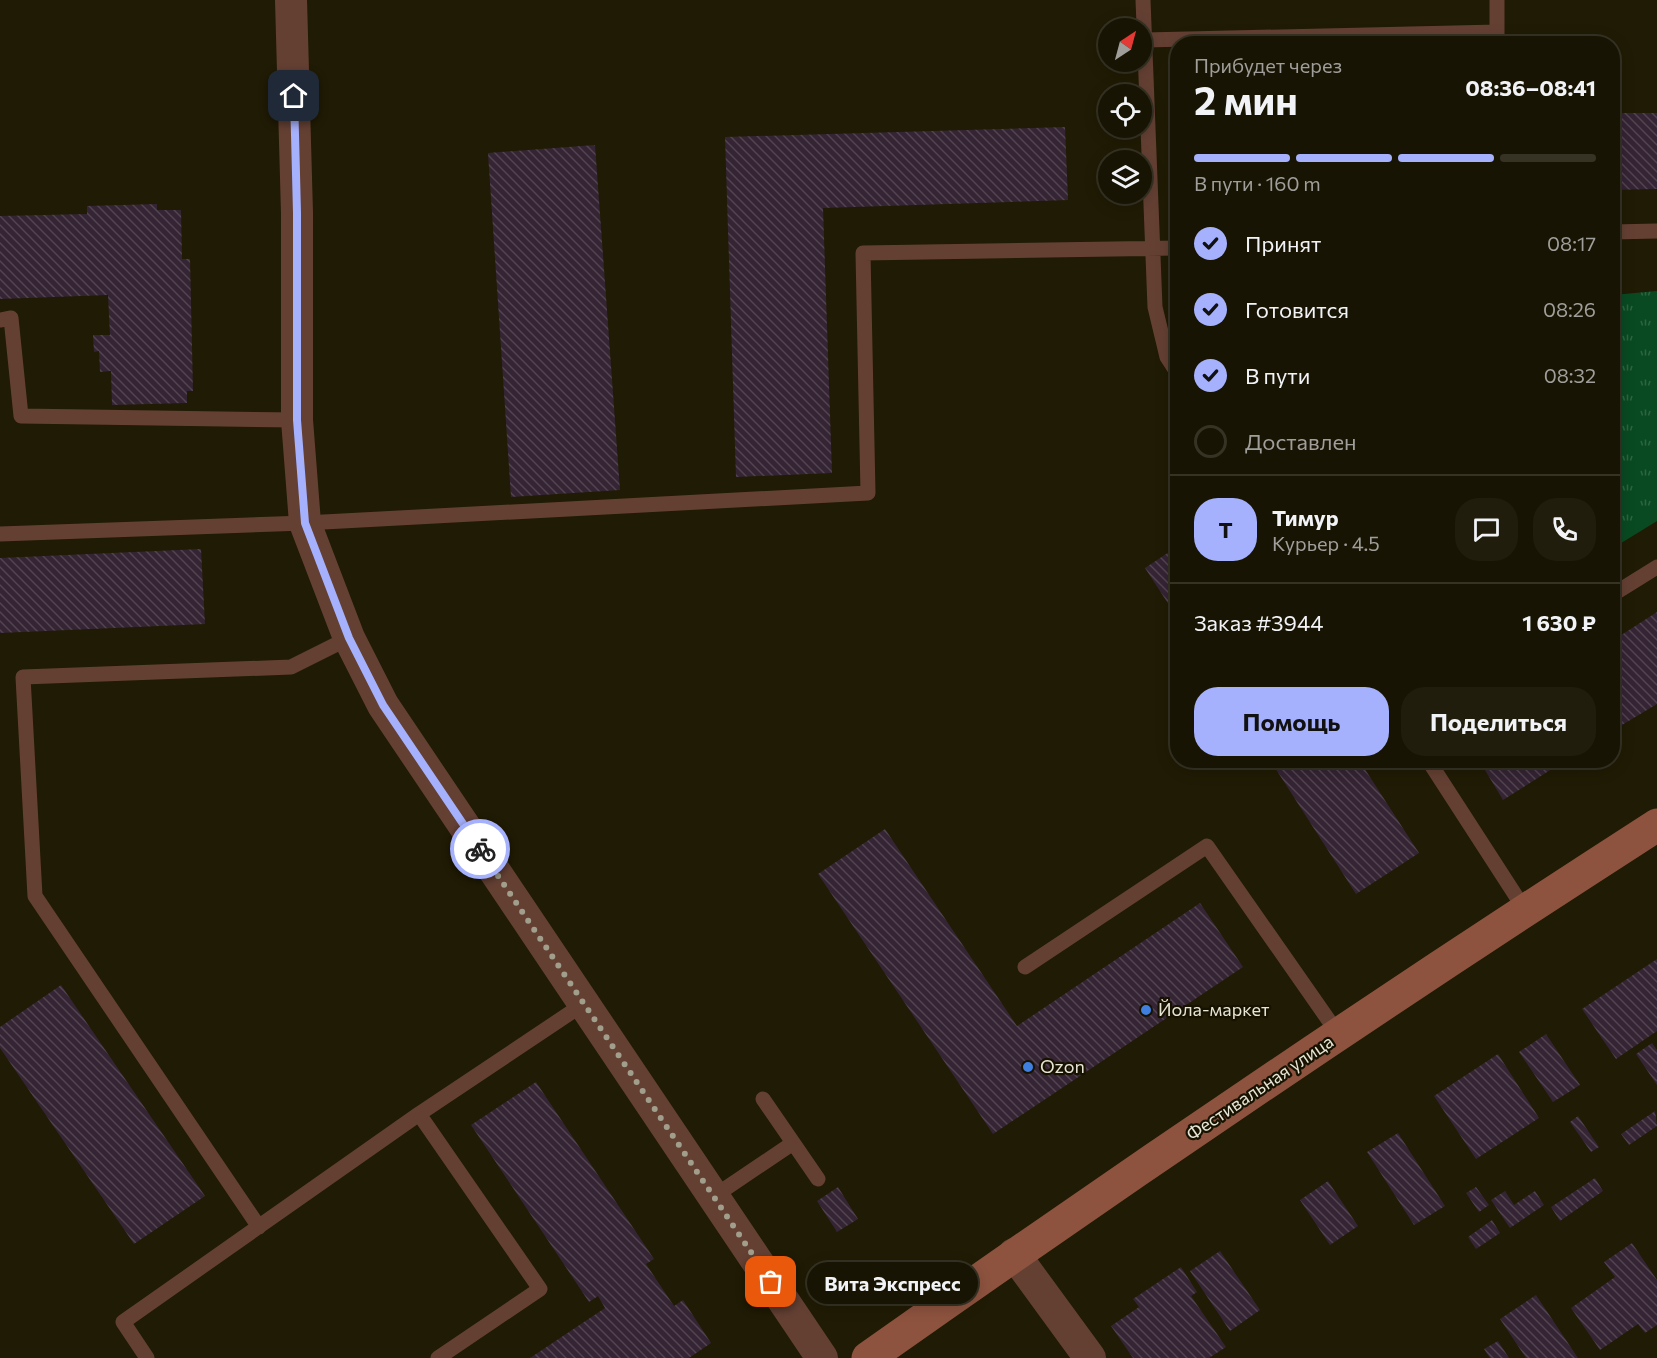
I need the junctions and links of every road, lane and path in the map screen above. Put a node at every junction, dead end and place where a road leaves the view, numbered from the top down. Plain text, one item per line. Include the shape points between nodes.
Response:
1 (291, 0) edge
2 (1143, 0) edge
3 (1497, 0) edge
4 (1144, 18) edge
5 (1497, 36) edge
6 (1152, 40) edge
7 (1170, 40) edge
8 (1146, 72) edge
9 (1657, 231) edge
10 (1620, 232) edge
11 (1170, 248) edge
12 (1154, 249) junction
13 (0, 320) edge
14 (1170, 362) edge
15 (297, 420) junction
16 (305, 523) junction
17 (0, 534) edge
18 (1657, 567) edge
19 (1620, 590) edge
20 (349, 638) junction
21 (1433, 768) edge
22 (1657, 825) edge
23 (1525, 910) junction
24 (1025, 967) dead end
25 (585, 1003) junction
26 (1339, 1035) junction
27 (763, 1099) dead end
28 (419, 1114) junction
29 (793, 1143) junction
30 (818, 1179) dead end
31 (713, 1197) junction
32 (259, 1227) junction
33 (1014, 1254) junction
34 (147, 1358) edge
35 (438, 1358) edge
36 (822, 1358) edge
37 (867, 1358) edge
38 (1090, 1358) edge

1 - 15 street
2 - 4 lane
3 - 5 lane
6 - 7 lane
8 - 12 lane
9 - 10 lane
11 - 12 lane
12 - 14 lane via 1155,307
12 - 16 lane via 863,253 868,493
13 - 15 lane via 11,318 21,416
15 - 16 street
16 - 17 lane
16 - 20 street
18 - 19 lane
20 - 25 street via 383,705
20 - 32 lane via 291,667 23,677 35,896
21 - 23 lane
22 - 23 street, Фестивальная улица
23 - 26 street, Фестивальная улица
24 - 26 lane via 1207,846
25 - 28 lane
25 - 31 street
26 - 33 street, Фестивальная улица
27 - 29 lane
28 - 32 lane
28 - 35 lane via 540,1289
29 - 30 lane
29 - 31 lane
31 - 36 street
32 - 34 lane via 123,1322
33 - 37 street, Фестивальная улица
33 - 38 street

